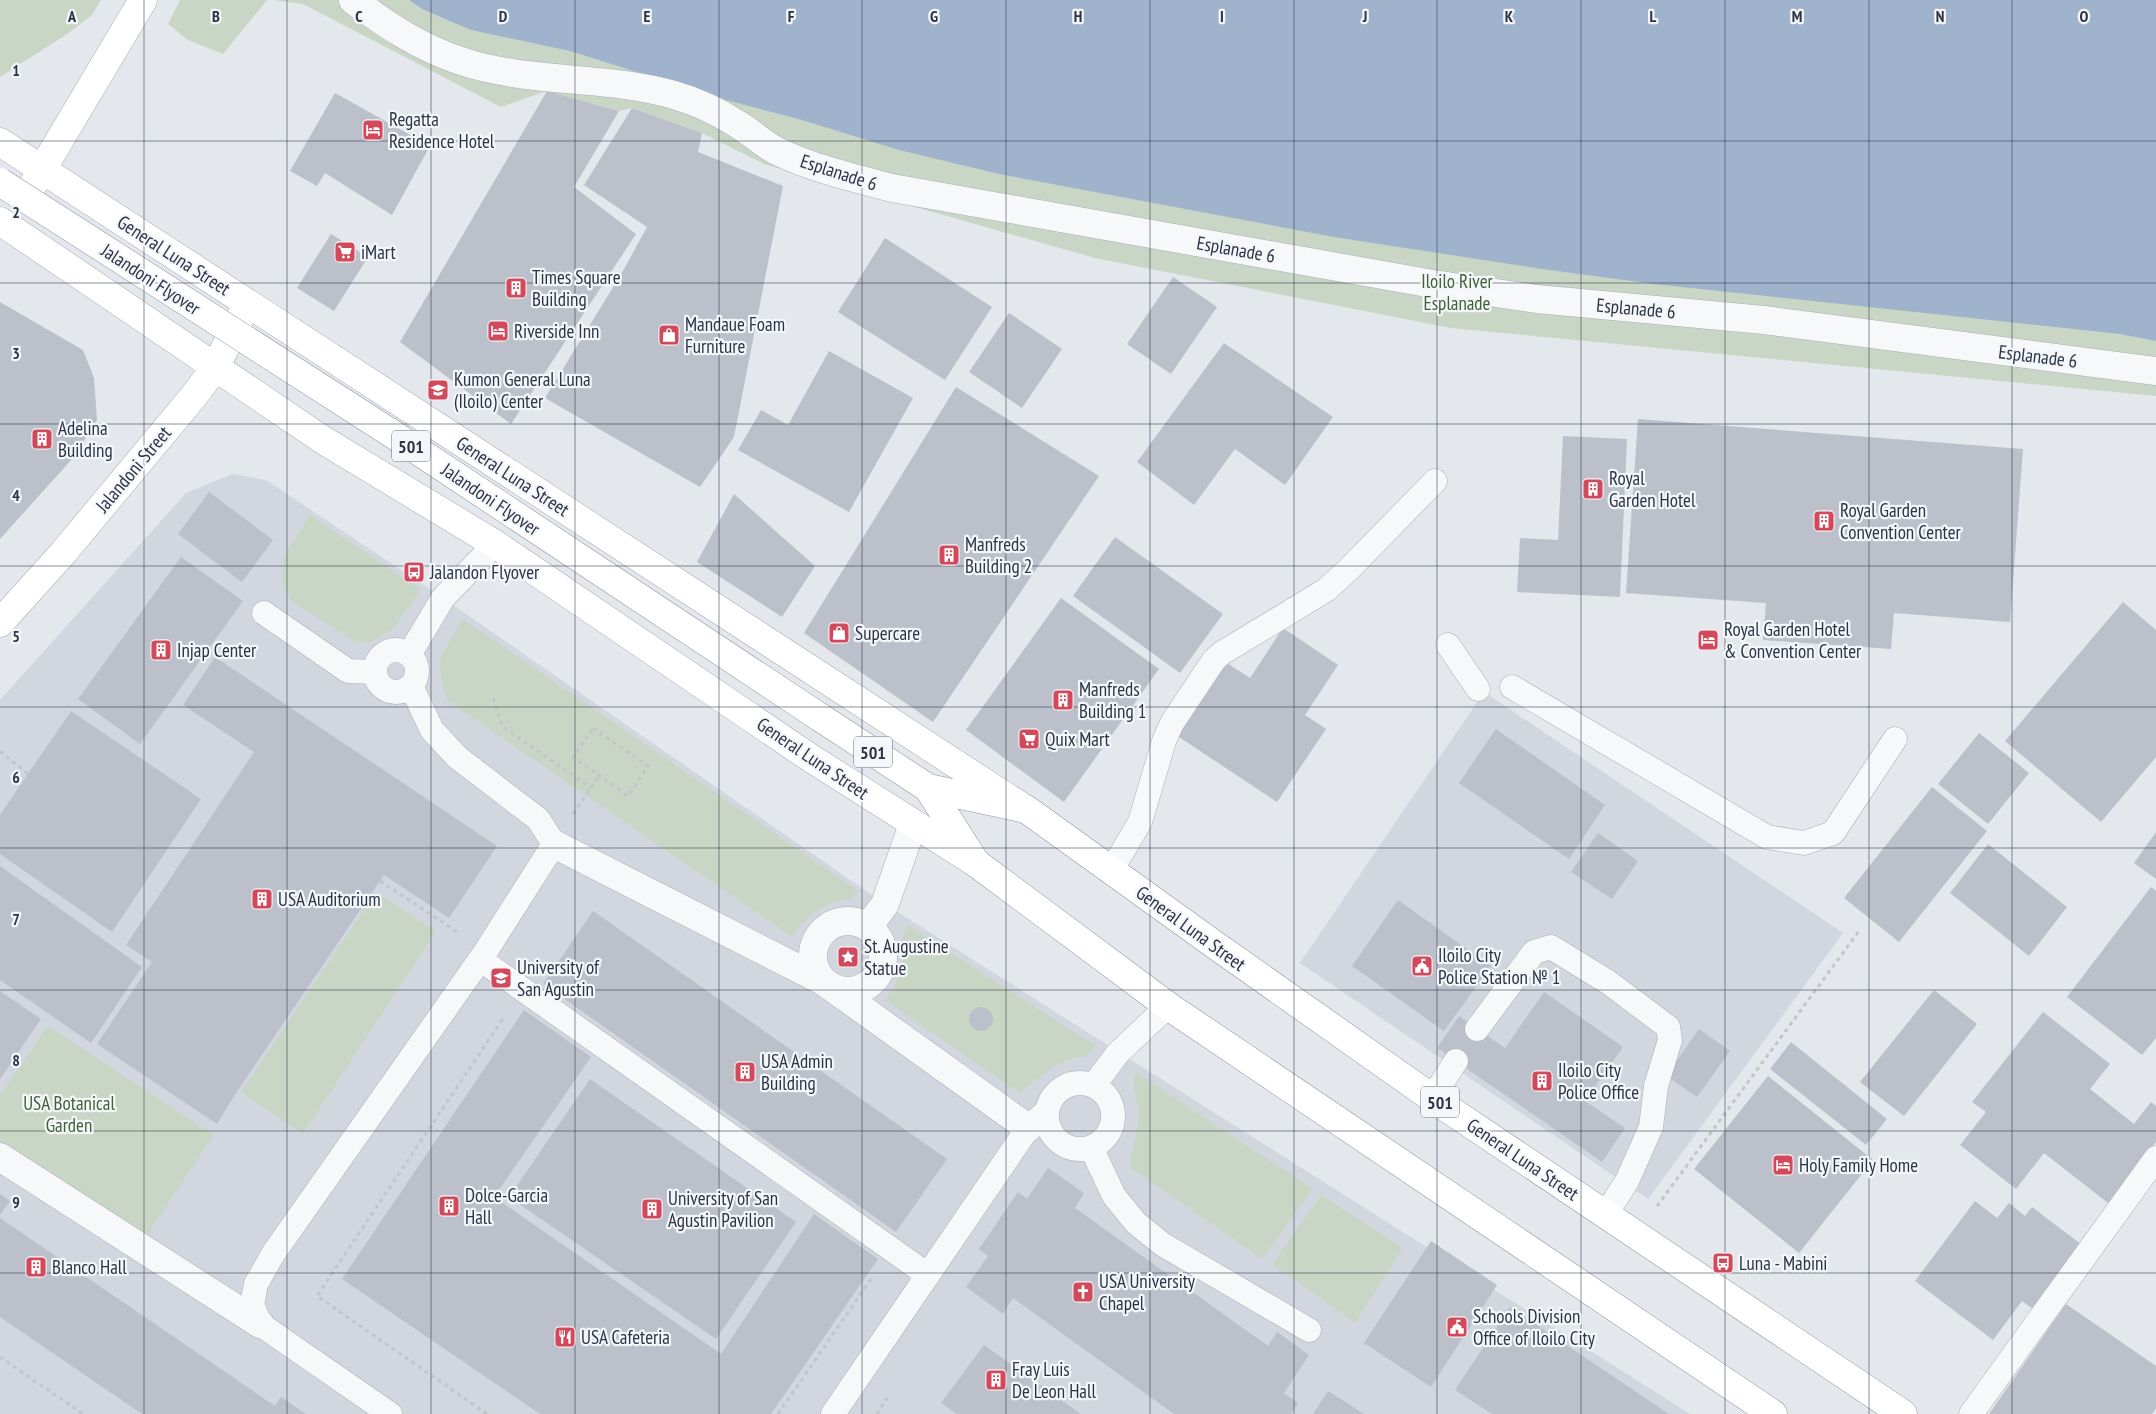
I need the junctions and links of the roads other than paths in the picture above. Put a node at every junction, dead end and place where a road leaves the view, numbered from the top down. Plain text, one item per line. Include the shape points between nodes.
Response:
1 (143, 0) edge
2 (353, 0) edge
3 (0, 142) edge
4 (42, 169) junction
5 (0, 182) edge
6 (5, 224) edge
7 (248, 303) junction
8 (215, 368) junction
9 (2156, 371) edge
10 (1435, 481) dead end
11 (495, 544) junction
12 (264, 613) dead end
13 (0, 623) edge
14 (1448, 645) dead end
15 (409, 655) junction
16 (375, 672) junction
17 (411, 686) junction
18 (1512, 687) dead end
19 (1478, 689) dead end
20 (1895, 739) dead end
21 (928, 788) junction
22 (1026, 809) junction
23 (913, 824) junction
24 (554, 844) junction
25 (976, 863) junction
26 (1111, 871) junction
27 (868, 927) junction
28 (481, 960) junction
29 (828, 984) junction
30 (1168, 1006) junction
31 (1476, 1029) dead end
32 (1456, 1062) dead end
33 (1094, 1085) junction
34 (1432, 1098) junction
35 (1037, 1119) junction
36 (1091, 1147) junction
37 (0, 1157) edge
38 (2156, 1158) edge
39 (1606, 1214) junction
40 (928, 1275) junction
41 (260, 1324) junction
42 (1309, 1330) dead end
43 (375, 1410) edge
44 (833, 1414) edge
45 (1773, 1414) edge
46 (1903, 1414) edge
47 (1971, 1414) edge

1 - 4 main road
2 - 9 street, Esplanade 6 via 400,33 462,62 522,74 607,82 674,95 709,107 777,151 892,188 1433,284 1537,299 1764,320
3 - 4 main road, General Luna Street / 501
4 - 6 main road
4 - 7 main road, General Luna Street / 501
5 - 21 main road, Jalandoni Flyover / 501, bridge via 394,435
6 - 8 main road, General Luna Street / 501
7 - 8 main road, Jalandoni Street
7 - 22 main road, General Luna Street / 501
8 - 11 main road, General Luna Street / 501 via 323,440
8 - 13 main road, Jalandoni Street via 75,538
10 - 26 lane via 1326,590 1214,660 1172,723 1140,822
11 - 15 lane via 443,598
11 - 23 main road, General Luna Street / 501
12 - 16 lane via 348,671
14 - 19 lane
15 - 16 lane via 397,650 384,654 375,665
15 - 17 lane via 417,674
16 - 17 lane via 376,679 386,690 399,692
17 - 24 lane via 432,730 457,757 538,819
18 - 20 lane via 1767,837 1804,843 1833,833
21 - 22 main road, General Luna Street / 501
21 - 25 main road, General Luna Street / 501
22 - 26 main road, General Luna Street / 501
23 - 25 main road, General Luna Street / 501
23 - 27 street via 885,904
24 - 28 lane
24 - 29 street
25 - 30 main road, General Luna Street / 501
26 - 34 main road, General Luna Street / 501
27 - 29 street via 850,920 827,927 819,935 812,959 816,971
27 - 29 street via 882,947 882,969 868,986 857,991 845,991
28 - 40 lane
28 - 41 lane via 273,1254 256,1284 252,1305
29 - 35 street
30 - 33 lane via 1118,1053
30 - 45 main road, General Luna Street / 501
31 - 39 lane via 1534,952 1551,947 1608,982 1668,1027 1670,1040 1656,1086 1651,1127 1627,1181
32 - 34 lane
33 - 35 lane via 1074,1083 1064,1086
33 - 36 lane via 1110,1101 1113,1123 1109,1134
34 - 39 main road, General Luna Street / 501
35 - 36 lane via 1048,1122 1052,1133 1069,1147
35 - 40 lane
36 - 42 lane via 1114,1196 1136,1222 1162,1244
37 - 41 street
38 - 47 lane
39 - 46 main road, General Luna Street / 501
40 - 44 lane
41 - 43 lane

